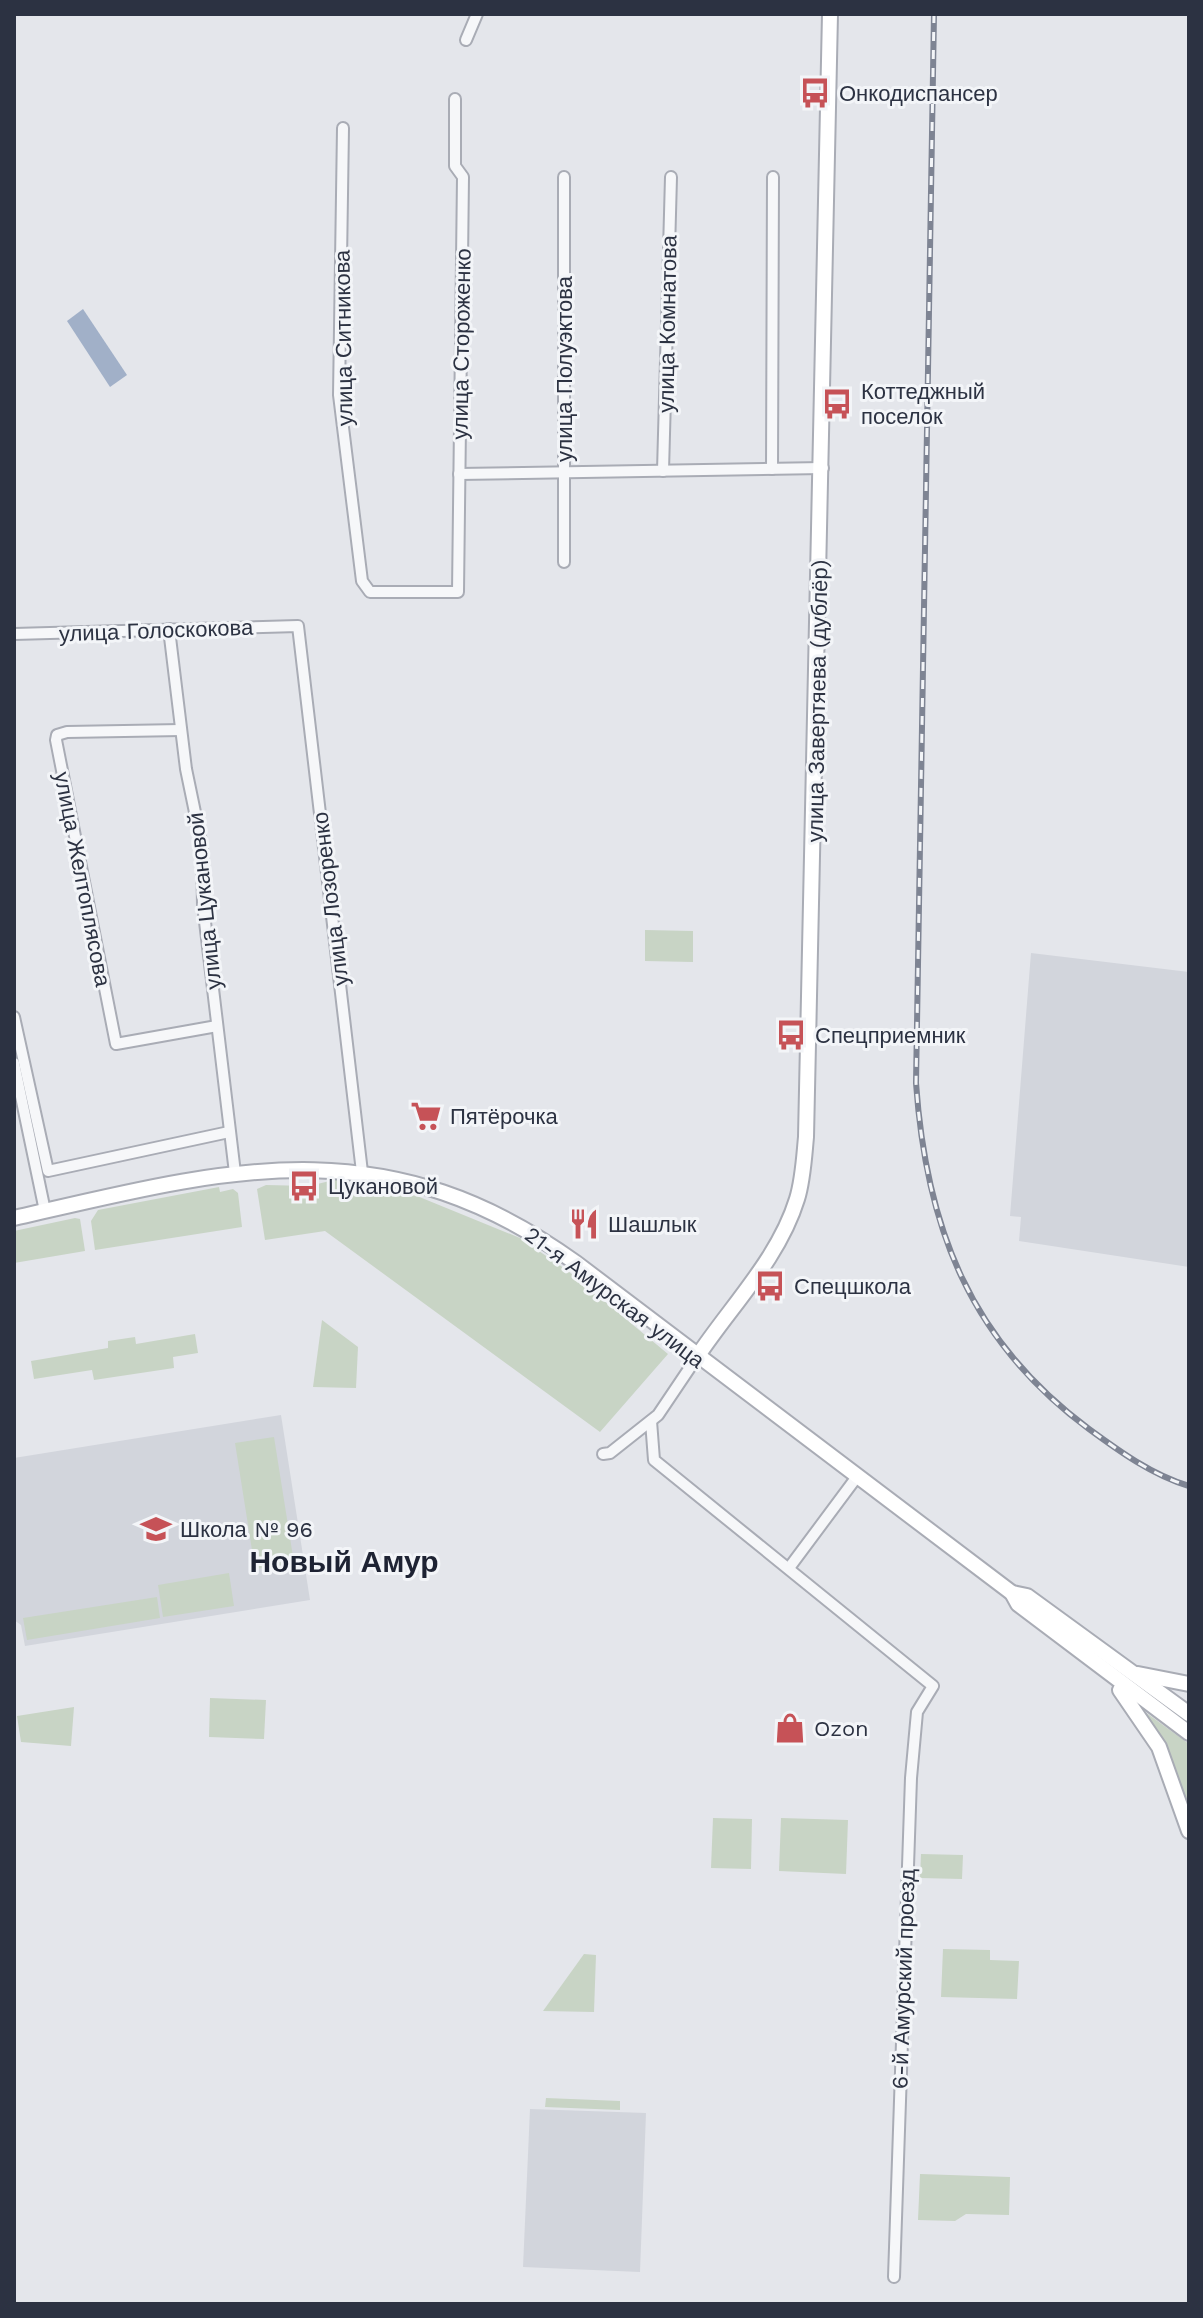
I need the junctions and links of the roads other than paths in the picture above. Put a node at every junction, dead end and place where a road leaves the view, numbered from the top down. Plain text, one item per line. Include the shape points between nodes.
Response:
1 (477, 14) edge
2 (830, 14) edge
3 (466, 40) dead end
4 (455, 99) dead end
5 (343, 128) dead end
6 (564, 177) dead end
7 (671, 177) dead end
8 (773, 177) dead end
9 (823, 468) junction
10 (772, 469) junction
11 (663, 471) junction
12 (564, 472) junction
13 (459, 474) junction
14 (564, 562) dead end
15 (458, 592) joint
16 (298, 626) joint
17 (169, 629) junction
18 (14, 634) edge
19 (181, 730) junction
20 (14, 1017) edge
21 (217, 1026) junction
22 (14, 1063) edge
23 (229, 1132) junction
24 (362, 1172) junction
25 (235, 1173) junction
26 (45, 1211) junction
27 (14, 1218) edge
28 (697, 1357) junction
29 (651, 1421) junction
30 (603, 1454) dead end
31 (856, 1478) junction
32 (789, 1568) junction
33 (1125, 1677) junction
34 (1189, 1684) edge
35 (1189, 1714) edge
36 (1189, 1733) edge
37 (1189, 1831) edge
38 (894, 2277) dead end

1 - 3 street
2 - 9 main road, улица Завертяева (дублёр)
4 - 13 street, улица Стороженко via 455,166 463,177
5 - 15 street, улица Ситникова via 339,395 362,581 370,592
6 - 12 street, улица Полуэктова
7 - 11 street, улица Комнатова
8 - 10 street
9 - 10 street
9 - 28 main road, улица Завертяева (дублёр) via 803,1170 798,1197 777,1245
10 - 11 street
11 - 12 street
12 - 13 street
12 - 14 street, улица Полуэктова
13 - 15 street, улица Стороженко
16 - 17 street, улица Голоскокова
16 - 24 street, улица Лозоренко
17 - 18 street, улица Голоскокова
17 - 19 street, улица Цукановой
19 - 21 street, улица Цукановой via 202,846
19 - 21 street, улица Желтоплясова via 67,732 56,740 116,1044
20 - 23 street via 48,1171
21 - 23 street, улица Цукановой
22 - 26 street
23 - 25 street, улица Цукановой
24 - 25 main road, 21-я Амурская улица via 308,1167
24 - 28 main road, 21-я Амурская улица via 416,1184 527,1229
25 - 26 main road, 21-я Амурская улица
26 - 27 main road, 21-я Амурская улица
28 - 29 street
28 - 31 main road, 21-я Амурская улица
29 - 30 street
29 - 32 street via 654,1460
31 - 32 street
31 - 33 main road, 21-я Амурская улица via 1012,1593 1027,1596
32 - 38 street, 6-й Амурский проезд via 933,1686 917,1712 911,1778
33 - 34 main road
33 - 35 main road, 21-я Амурская улица
33 - 36 main road, 21-я Амурская улица
33 - 37 main road via 1120,1690 1159,1747

